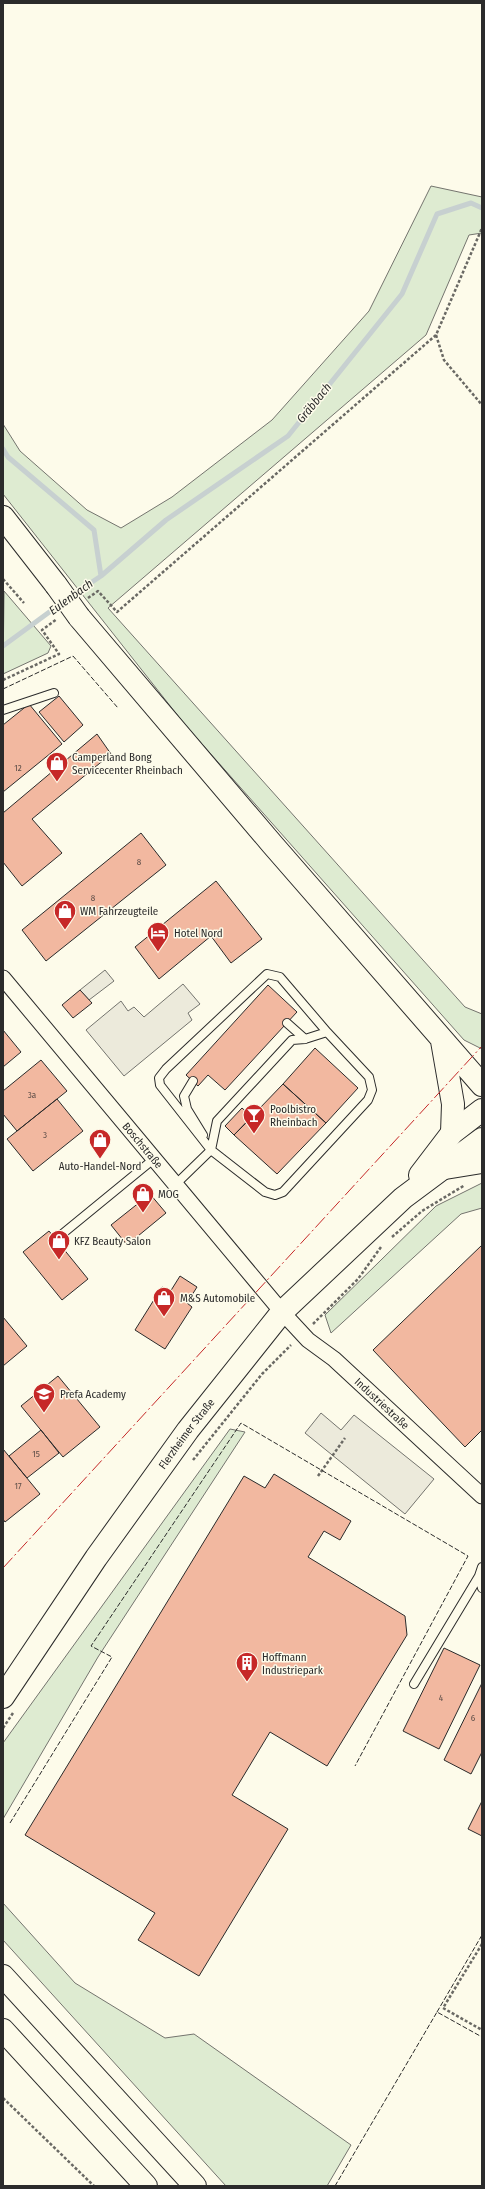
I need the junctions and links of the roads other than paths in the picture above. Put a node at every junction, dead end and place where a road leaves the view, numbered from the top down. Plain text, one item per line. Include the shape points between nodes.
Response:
1 (3, 517) edge
2 (54, 693) dead end
3 (3, 710) edge
4 (3, 978) edge
5 (287, 1023) dead end
6 (327, 1032) junction
7 (305, 1039) junction
8 (442, 1041) junction
9 (458, 1059) junction
10 (482, 1060) edge
11 (192, 1081) dead end
12 (482, 1085) edge
13 (482, 1110) edge
14 (452, 1133) junction
15 (482, 1139) edge
16 (211, 1150) junction
17 (154, 1158) junction
18 (482, 1162) edge
19 (439, 1169) junction
20 (176, 1184) junction
21 (403, 1198) junction
22 (61, 1235) dead end
23 (282, 1312) junction
24 (482, 1496) edge
25 (482, 1567) edge
26 (479, 1576) junction
27 (482, 1588) edge
28 (414, 1684) dead end
29 (10, 1703) edge
30 (3, 1976) edge
31 (3, 2030) edge
32 (146, 2186) edge
33 (196, 2186) edge

1 - 8 main road, bridge via 56,585 82,608 272,844
2 - 3 lane
4 - 17 street, Boschstraße
5 - 7 lane
6 - 7 lane
6 - 16 lane via 370,1077 372,1090 368,1100 283,1192 264,1192
6 - 16 lane via 280,977 267,974 166,1069 159,1078 160,1084
7 - 16 lane via 292,1040 217,1121
8 - 9 main road
8 - 14 main road via 453,1104
9 - 10 main road
9 - 12 main road
11 - 16 lane via 184,1096 187,1109
13 - 14 main road, Flerzheimer Straße
14 - 21 main road, Flerzheimer Straße
15 - 19 main road, Flerzheimer Straße
16 - 20 lane
17 - 20 street, Boschstraße
17 - 22 lane
18 - 19 main road
19 - 21 main road, Flerzheimer Straße
20 - 23 street, Boschstraße
21 - 23 main road, Flerzheimer Straße
23 - 24 street, Industriestraße
23 - 29 main road, Flerzheimer Straße via 188,1430 96,1558
25 - 26 lane
26 - 27 lane
26 - 28 lane
30 - 33 main road
31 - 32 main road

